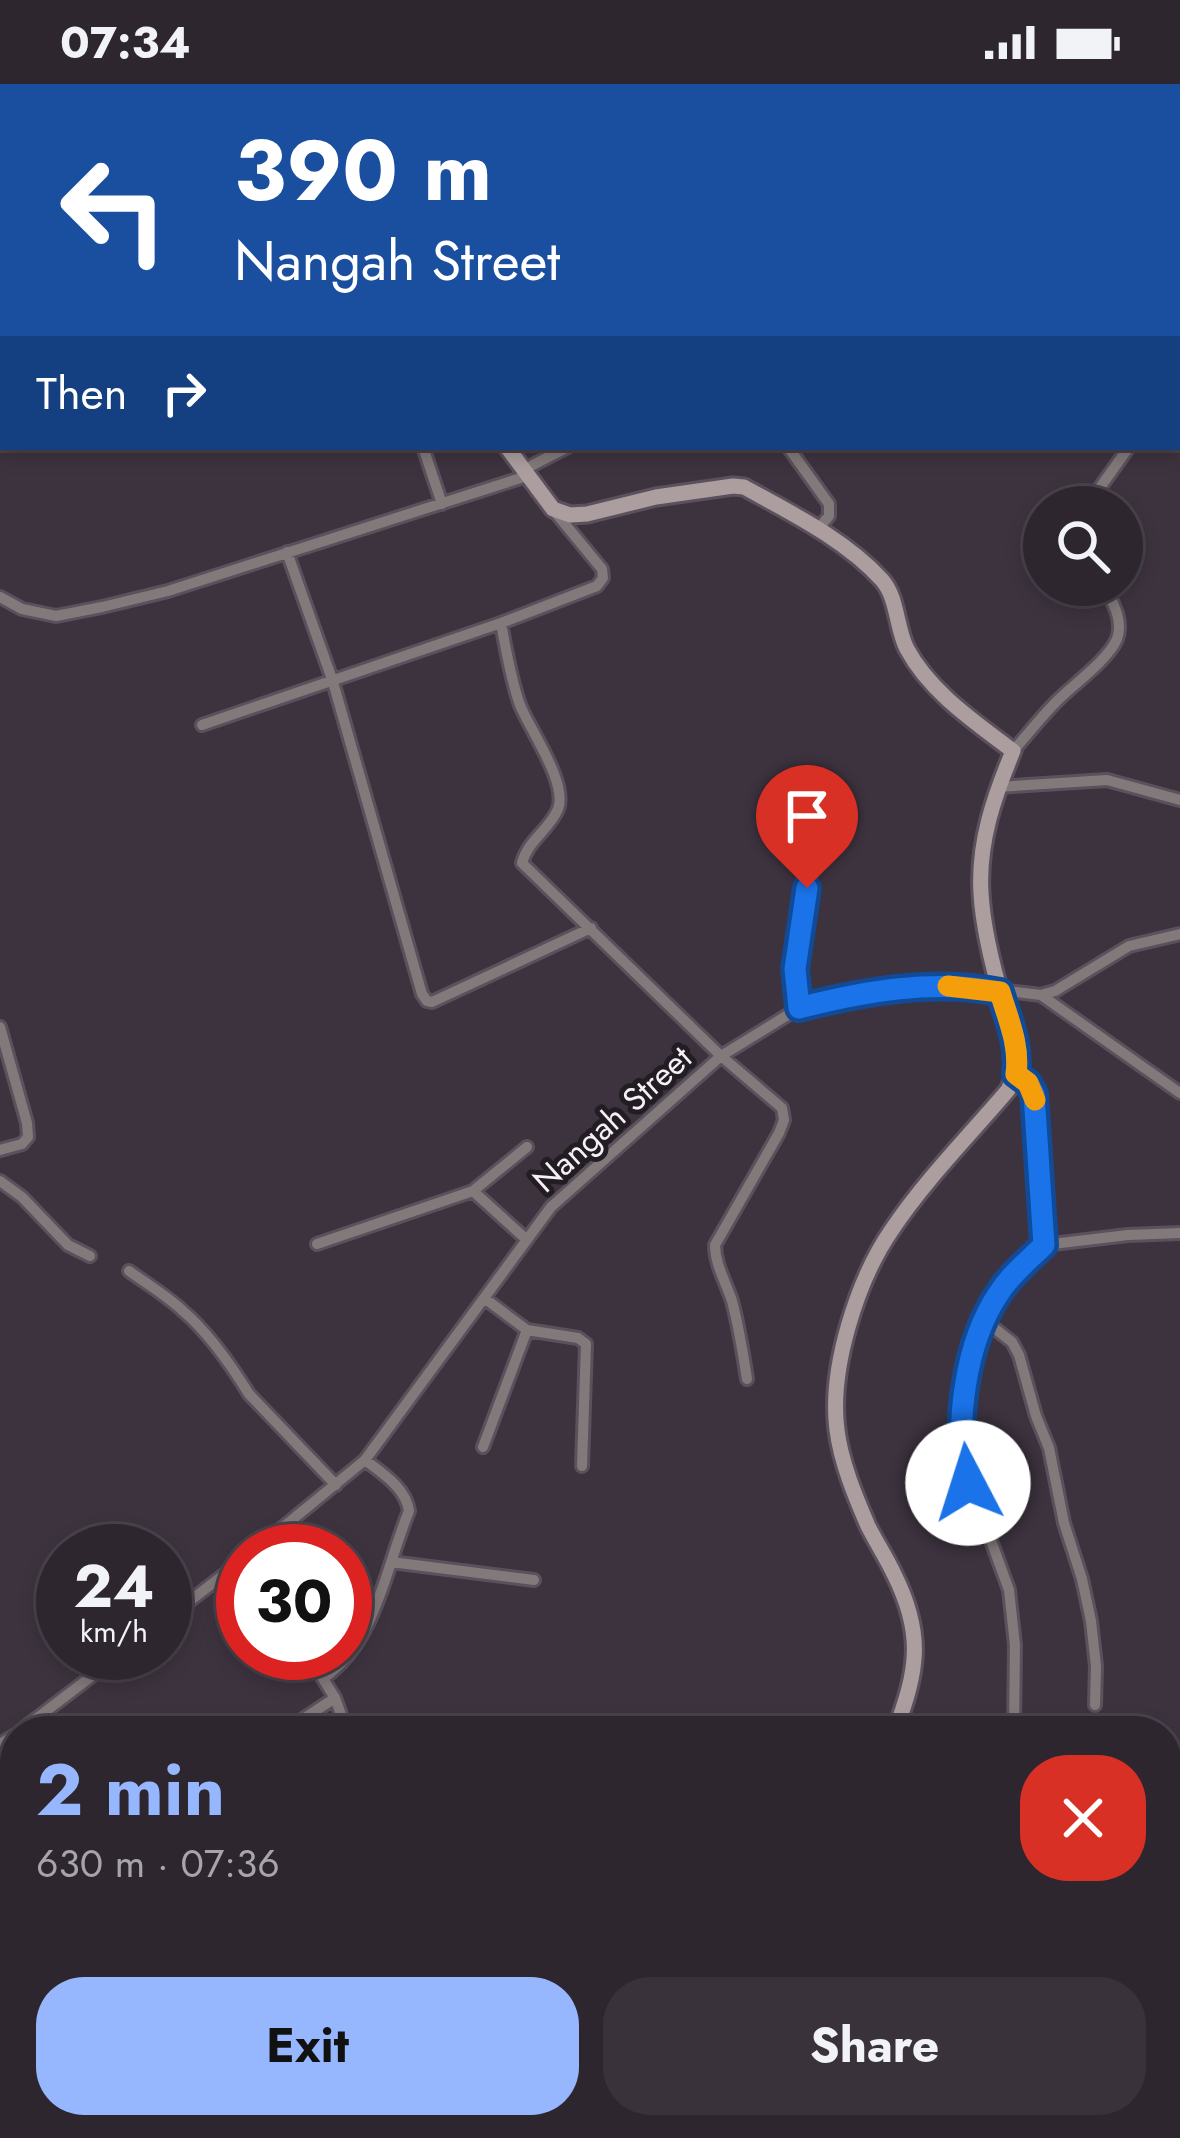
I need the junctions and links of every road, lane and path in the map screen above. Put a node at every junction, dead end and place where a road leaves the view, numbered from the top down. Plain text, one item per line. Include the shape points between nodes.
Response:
1 (424, 450) edge
2 (509, 450) edge
3 (563, 450) edge
4 (790, 450) edge
5 (1127, 450) edge
6 (525, 473) junction
7 (1101, 486) edge
8 (442, 504) junction
9 (554, 509) junction
10 (819, 528) junction
11 (287, 552) junction
12 (0, 597) edge
13 (1115, 606) edge
14 (501, 623) junction
15 (333, 682) junction
16 (202, 725) dead end
17 (1013, 751) junction
18 (998, 787) junction
19 (1180, 800) edge
20 (819, 812) dead end
21 (591, 928) junction
22 (1180, 934) edge
23 (1000, 992) junction
24 (1041, 995) junction
25 (799, 1008) junction
26 (0, 1027) edge
27 (721, 1057) junction
28 (1016, 1074) junction
29 (1180, 1094) edge
30 (527, 1147) dead end
31 (0, 1150) edge
32 (0, 1180) edge
33 (473, 1191) junction
34 (1180, 1233) edge
35 (526, 1240) junction
36 (316, 1244) dead end
37 (1044, 1245) junction
38 (90, 1256) dead end
39 (129, 1271) dead end
40 (484, 1298) junction
41 (984, 1320) junction
42 (527, 1330) junction
43 (747, 1379) dead end
44 (483, 1447) dead end
45 (365, 1460) junction
46 (582, 1466) dead end
47 (336, 1485) junction
48 (288, 1524) edge
49 (391, 1562) junction
50 (534, 1580) dead end
51 (216, 1582) edge
52 (192, 1600) edge
53 (372, 1613) edge
54 (87, 1680) edge
55 (324, 1680) edge
56 (334, 1698) junction
57 (1095, 1705) dead end
58 (41, 1716) edge
59 (308, 1716) edge
60 (341, 1716) edge
61 (900, 1716) edge
62 (1014, 1716) edge

1 - 8 street
2 - 6 street
3 - 6 street
4 - 10 street via 830,503
5 - 7 street
6 - 8 street
6 - 9 street
8 - 11 street
9 - 10 street via 587,514 733,486
9 - 14 street via 603,578
10 - 17 street via 889,590 903,642 931,682
11 - 12 street via 56,616
11 - 15 street
13 - 17 street via 1117,638 1108,651
14 - 15 street
14 - 21 street via 520,704 559,793 559,808 522,863
15 - 16 street
15 - 21 street via 427,1001
17 - 18 street
18 - 19 street via 1107,780
18 - 23 street via 981,893
20 - 25 street via 795,969
21 - 27 street
22 - 24 street via 1129,946
23 - 24 street, Nangah Street
23 - 25 street, Nangah Street via 924,986
23 - 28 street via 1016,1041
24 - 29 street
25 - 27 street, Nangah Street
26 - 31 street via 28,1123 22,1144
27 - 35 street, Nangah Street via 561,1197
27 - 43 street via 782,1108 784,1120 716,1245
28 - 37 street via 1028,1083 1037,1112
28 - 61 street via 890,1233 868,1270 840,1366 837,1434 856,1498 914,1625 914,1673
30 - 33 street
32 - 38 street
33 - 35 street
33 - 36 street
34 - 37 street
35 - 40 street, Nangah Street
37 - 41 street via 1000,1290
39 - 47 street via 182,1309 248,1394
40 - 42 street
40 - 45 street, Nangah Street
41 - 57 street via 1019,1355 1049,1448 1091,1621
41 - 62 street via 964,1385 963,1464 1010,1590
42 - 44 street
42 - 46 street via 586,1344
45 - 47 street, Nangah Street
45 - 49 street via 407,1499
47 - 48 street, Nangah Street
49 - 50 street
49 - 53 street
51 - 52 street
54 - 58 street
55 - 56 street
56 - 59 street
56 - 60 street

